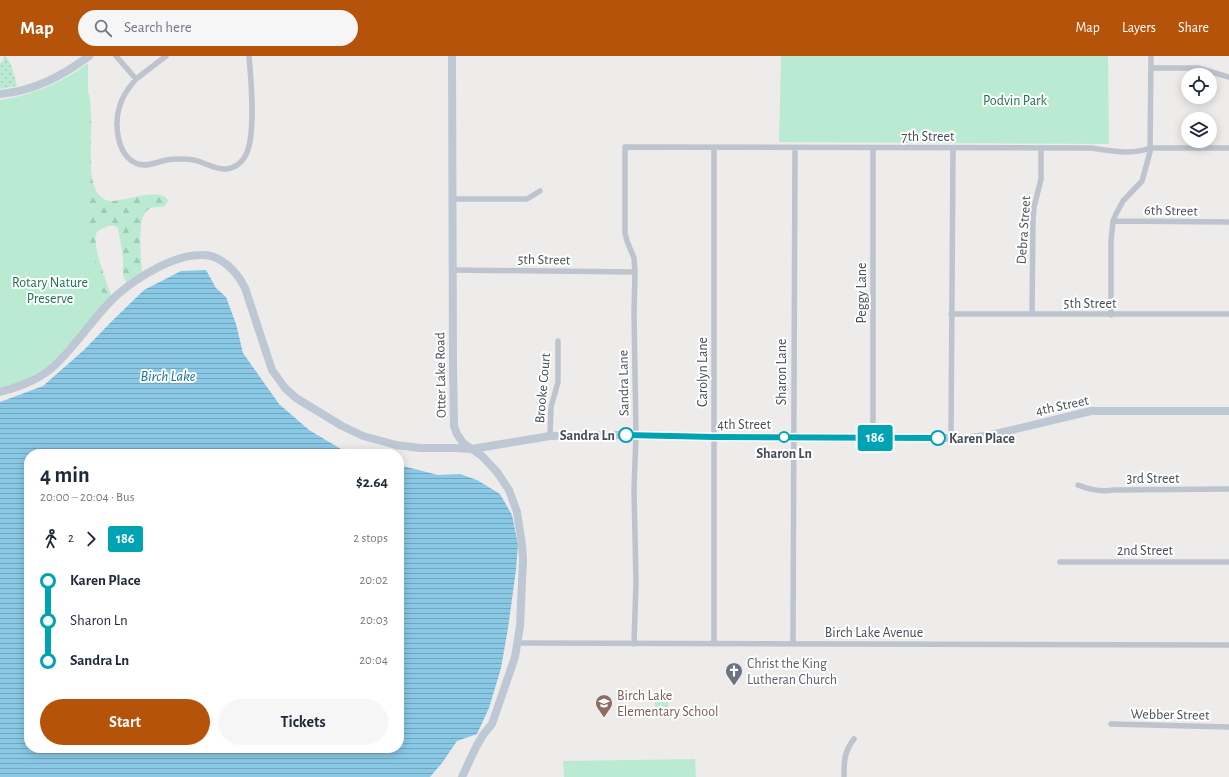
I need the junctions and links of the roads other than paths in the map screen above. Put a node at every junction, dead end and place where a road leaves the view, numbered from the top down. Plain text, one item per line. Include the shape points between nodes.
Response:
1 (89, 56) edge
2 (116, 56) edge
3 (166, 56) edge
4 (249, 56) edge
5 (452, 56) edge
6 (1151, 56) edge
7 (1151, 68) junction
8 (1229, 77) edge
9 (136, 79) junction
10 (0, 94) edge
11 (625, 148) joint
12 (714, 148) junction
13 (795, 148) junction
14 (873, 148) junction
15 (953, 148) junction
16 (1041, 148) junction
17 (1150, 148) junction
18 (1229, 148) edge
19 (540, 191) dead end
20 (452, 199) junction
21 (1113, 221) junction
22 (1229, 222) edge
23 (453, 270) junction
24 (635, 272) junction
25 (951, 314) junction
26 (1032, 314) junction
27 (1229, 314) edge
28 (1111, 315) junction
29 (558, 341) dead end
30 (0, 392) edge
31 (1229, 411) edge
32 (636, 435) junction
33 (550, 436) junction
34 (714, 437) junction
35 (794, 437) junction
36 (873, 438) junction
37 (952, 438) junction
38 (472, 449) junction
39 (1078, 485) dead end
40 (1229, 489) edge
41 (1060, 562) dead end
42 (1229, 562) edge
43 (518, 643) junction
44 (634, 644) junction
45 (714, 644) junction
46 (793, 644) junction
47 (1229, 645) edge
48 (1111, 724) dead end
49 (1229, 727) edge
50 (854, 739) dead end
51 (462, 777) edge
52 (844, 777) edge

1 - 10 street via 46,82 24,90
2 - 9 street
3 - 9 street
4 - 9 street via 252,107 248,152 244,159 230,168 218,169 182,159 143,165 128,158 119,140 117,116 127,90
5 - 20 street, Otter Lake Road
6 - 7 street
7 - 8 street via 1198,68
7 - 17 street
11 - 12 street, 7th Street
11 - 24 street, Sandra Lane via 625,230 634,258
12 - 13 street, 7th Street
12 - 34 street, Carolyn Lane
13 - 14 street, 7th Street
13 - 35 street, Sharon Lane
14 - 15 street, 7th Street
14 - 36 street, Peggy Lane
15 - 16 street, 7th Street
15 - 25 street
16 - 17 street, 7th Street via 1142,151
16 - 26 street, Debra Street via 1041,179 1033,219
17 - 18 street, 7th Street
17 - 21 street via 1142,181 1123,202
19 - 20 street via 527,199
20 - 23 street, Otter Lake Road
21 - 22 street, 6th Street
21 - 28 street
23 - 24 street, 5th Street
23 - 38 street, Otter Lake Road via 453,418 457,434 463,443
24 - 32 street, Sandra Lane
25 - 26 street, 5th Street
25 - 37 street
26 - 28 street, 5th Street
27 - 28 street, 5th Street
29 - 33 street, Brooke Court via 558,382 551,407
30 - 38 street, 4th Street via 45,374 116,296 137,280 161,266 201,255 223,262 240,278 272,370 292,395 327,418 363,436 408,447
31 - 37 street, 4th Street via 1091,411 991,435
32 - 33 street, 4th Street
32 - 34 street, 4th Street
32 - 44 street, Sandra Lane
33 - 38 street, 4th Street
34 - 35 street, 4th Street
34 - 45 street, Carolyn Lane
35 - 36 street, 4th Street
35 - 46 street, Sharon Lane
36 - 37 street, 4th Street
38 - 43 street, Otter Lake Road via 497,472 512,495 517,512 523,560
39 - 40 street, 3rd Street via 1098,491
41 - 42 street, 2nd Street
43 - 44 street, Birch Lake Avenue
43 - 51 street, Otter Lake Road via 492,724 480,741
44 - 45 street, Birch Lake Avenue
45 - 46 street, Birch Lake Avenue
46 - 47 street, Birch Lake Avenue
48 - 49 street, Webber Street
50 - 52 street via 845,752

